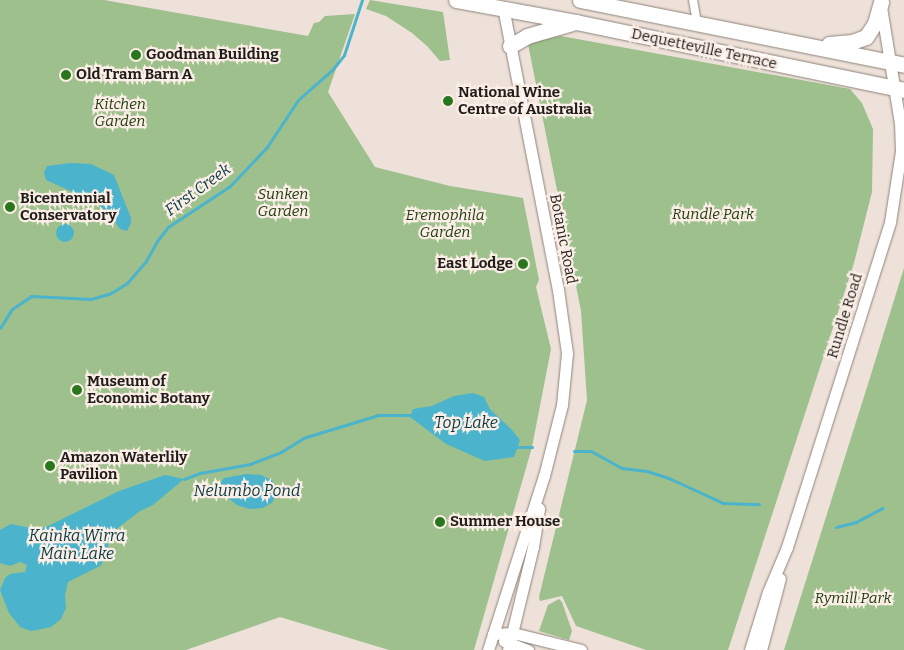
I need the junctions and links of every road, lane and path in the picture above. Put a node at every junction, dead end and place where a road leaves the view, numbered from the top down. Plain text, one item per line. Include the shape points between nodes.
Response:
1 (456, 0) edge
2 (580, 0) edge
3 (693, 0) edge
4 (881, 1) edge
5 (503, 8) junction
6 (576, 22) junction
7 (698, 23) junction
8 (805, 45) junction
9 (510, 46) junction
10 (694, 46) junction
11 (897, 63) edge
12 (900, 89) edge
13 (544, 476) junction
14 (787, 547) junction
15 (493, 634) junction
16 (510, 643) edge
17 (488, 650) edge
18 (528, 650) edge
19 (581, 650) edge
20 (750, 650) edge
21 (761, 650) edge

1 - 5 highway, Dequetteville Terrace
2 - 7 highway, Dequetteville Terrace
3 - 7 street
4 - 8 highway via 875,23 866,37 852,42
4 - 11 main road, Rundle Road
5 - 6 highway, Dequetteville Terrace
5 - 9 main road, Botanic Road
6 - 9 highway via 527,36
6 - 10 highway, Dequetteville Terrace
7 - 8 highway, Dequetteville Terrace
7 - 10 highway
8 - 11 highway, Dequetteville Terrace
9 - 13 main road, Botanic Road via 558,290 567,352 562,406
10 - 12 highway, Dequetteville Terrace
11 - 12 main road, Rundle Road
12 - 14 main road, Rundle Road via 900,151 890,222
13 - 15 main road, Botanic Road
13 - 16 main road, Botanic Road via 533,547
14 - 20 main road, Rundle Road via 768,592
14 - 21 main road, Rundle Road
15 - 16 main road
15 - 17 main road, Botanic Road
16 - 18 main road
16 - 19 main road

